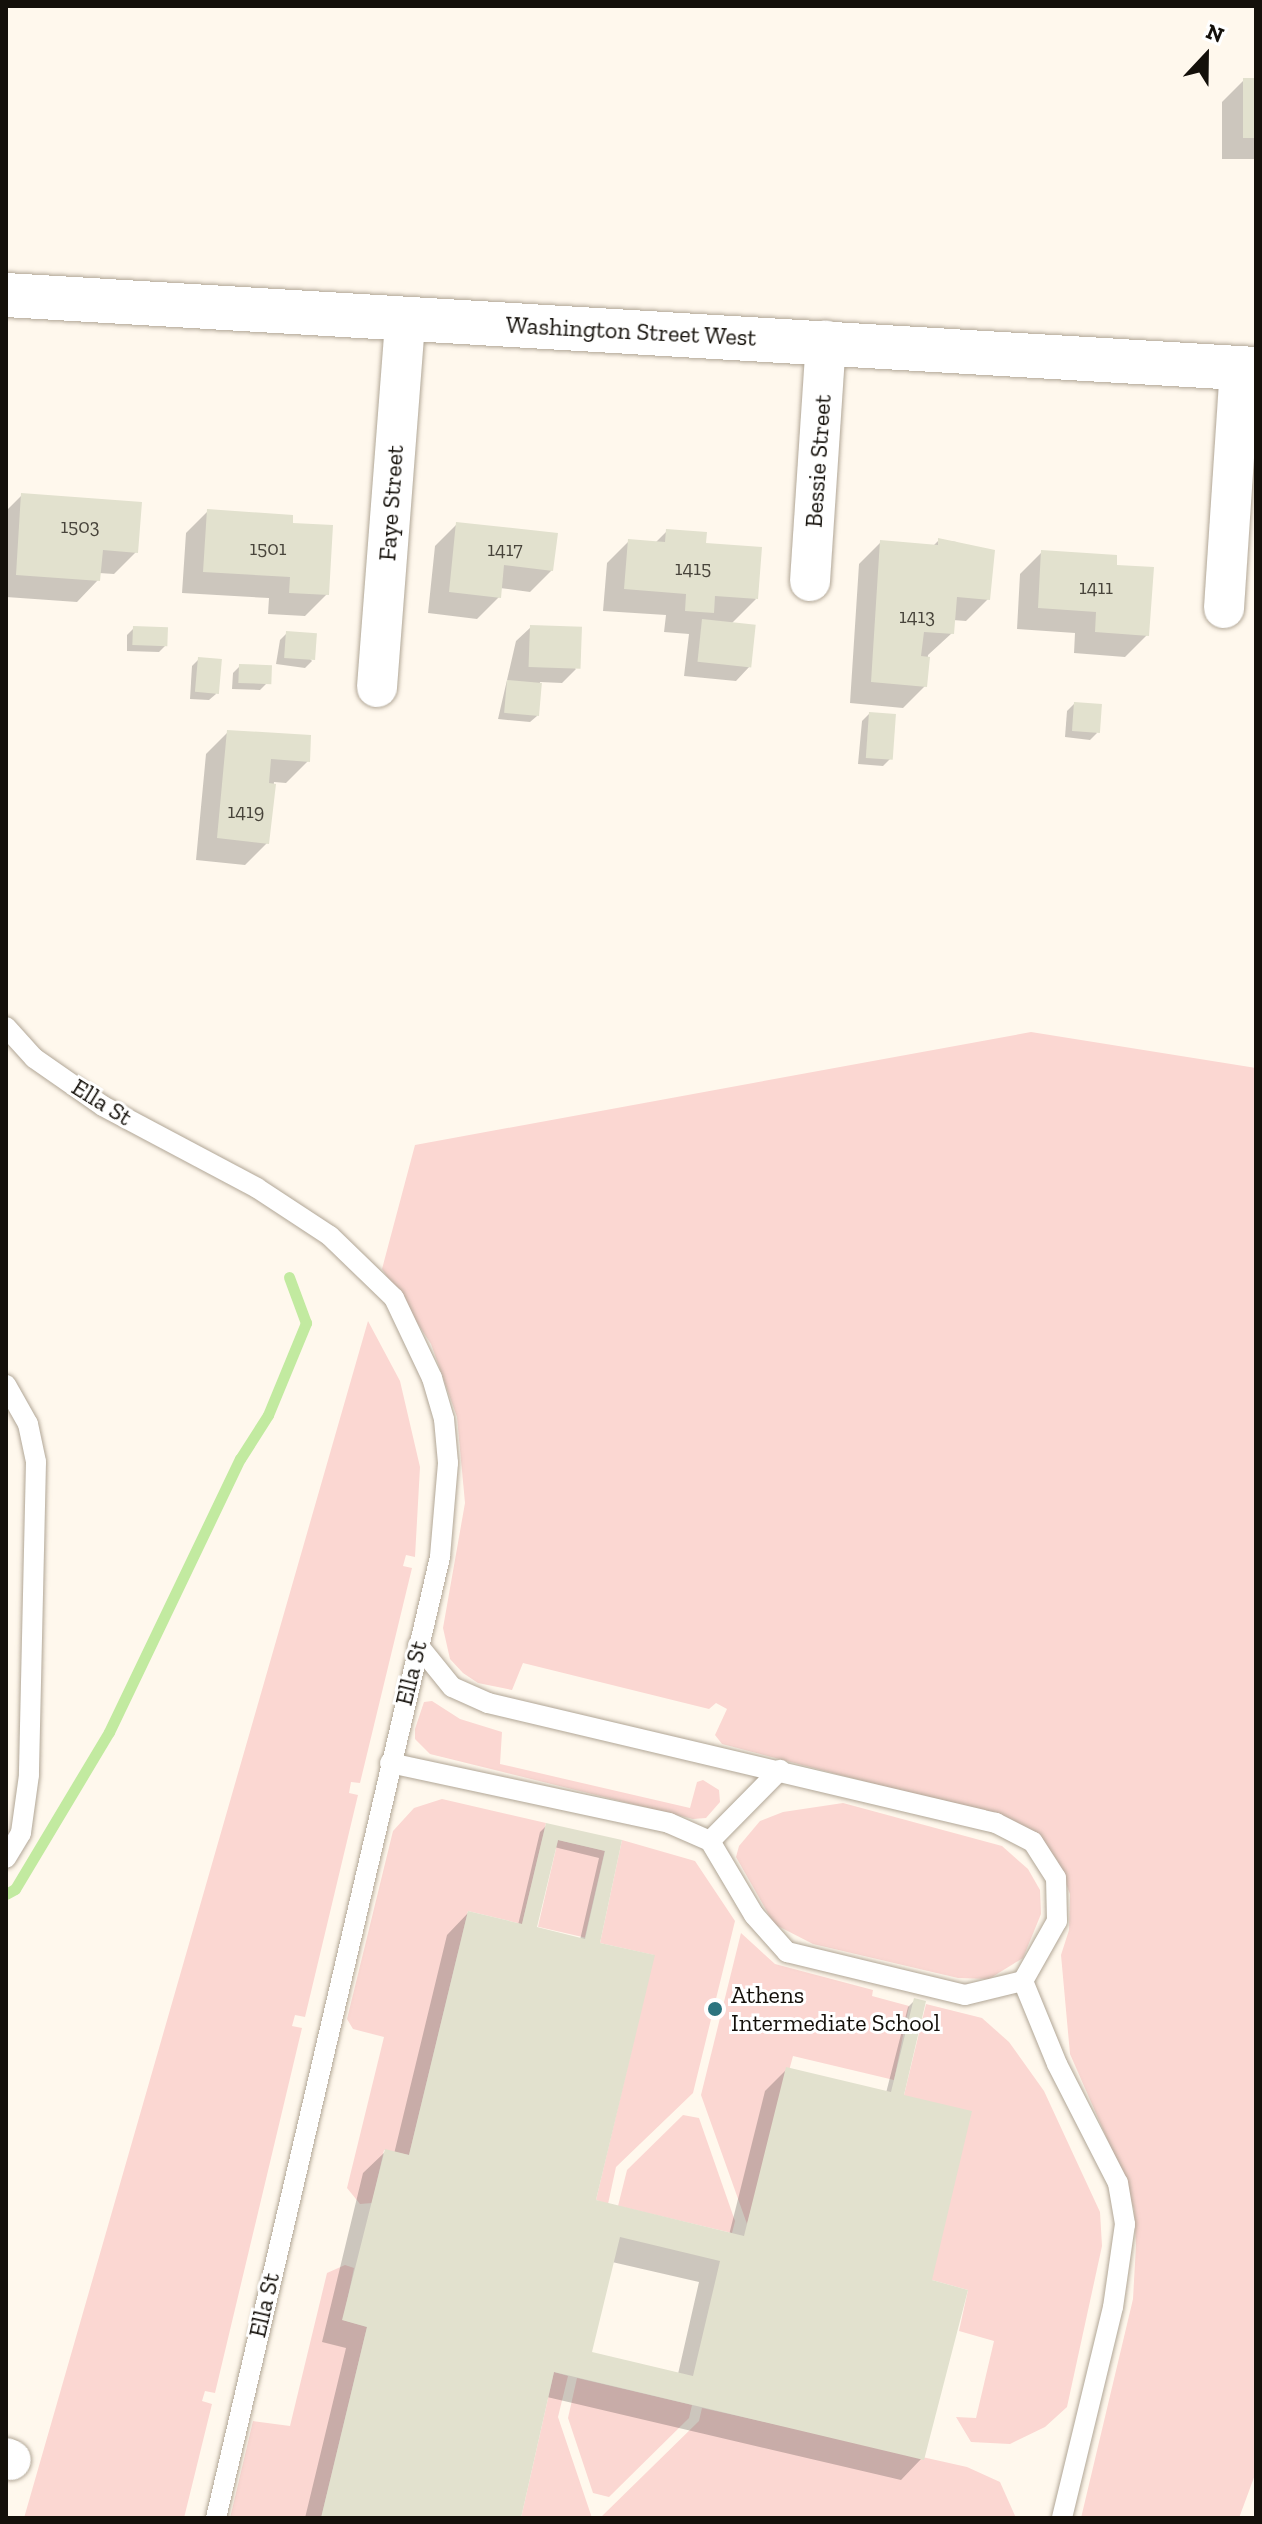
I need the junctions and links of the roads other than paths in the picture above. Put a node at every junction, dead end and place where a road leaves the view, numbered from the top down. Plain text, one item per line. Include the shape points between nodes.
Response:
1 (6, 295) edge
2 (405, 319) junction
3 (826, 341) junction
4 (1248, 368) edge
5 (810, 581) dead end
6 (1224, 608) dead end
7 (377, 687) dead end
8 (6, 1027) edge
9 (6, 1385) edge
10 (418, 1645) junction
11 (390, 1763) junction
12 (780, 1770) junction
13 (710, 1841) junction
14 (6, 1858) edge
15 (1023, 1981) junction
16 (216, 2518) edge
17 (1062, 2518) edge

1 - 2 street, Washington Street West
2 - 3 street, Washington Street West
2 - 7 street, Faye Street
3 - 4 street, Washington Street West
3 - 5 street, Bessie Street
4 - 6 street
8 - 10 lane, Ella St via 34,1058 103,1106 257,1188 330,1236 394,1298 432,1378 448,1463 440,1557
9 - 14 lane via 28,1424 36,1462 29,1775 21,1833
10 - 11 lane, Ella St
10 - 12 lane via 452,1687 488,1703
11 - 13 lane via 628,1811
11 - 16 lane, Ella St
12 - 13 lane
12 - 15 lane via 996,1823 1033,1842 1056,1878 1057,1921
13 - 15 lane via 754,1915 787,1952 965,1995
15 - 17 lane via 1057,2064 1118,2183 1125,2224 1113,2307

